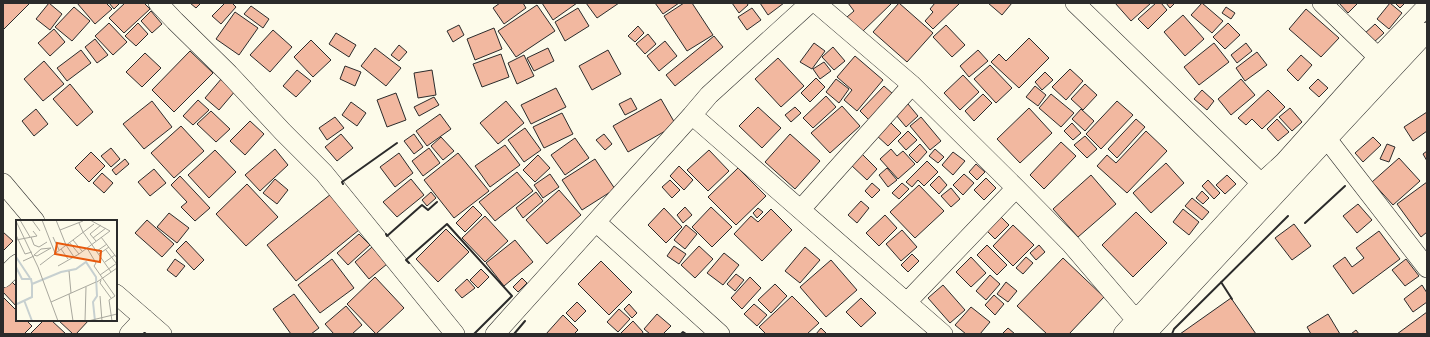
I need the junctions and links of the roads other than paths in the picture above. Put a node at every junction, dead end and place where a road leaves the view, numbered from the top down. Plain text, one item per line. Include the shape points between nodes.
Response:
1 (158, 3) edge
2 (810, 3) edge
3 (816, 3) edge
4 (1075, 3) edge
5 (1322, 3) edge
6 (1427, 6) edge
7 (1427, 32) edge
8 (1378, 57) junction
9 (912, 85) junction
10 (692, 115) junction
11 (1327, 139) junction
12 (1290, 168) junction
13 (3, 183) edge
14 (1261, 183) junction
15 (1016, 188) junction
16 (800, 209) junction
17 (34, 220) edge
18 (596, 222) junction
19 (16, 265) edge
20 (1427, 268) edge
21 (3, 278) edge
22 (117, 295) edge
23 (907, 302) junction
24 (144, 318) junction
25 (1145, 330) edge
26 (129, 334) edge
27 (162, 334) edge
28 (455, 334) edge
29 (495, 334) edge
30 (720, 334) edge
31 (943, 334) edge
32 (1123, 334) edge

1 - 28 street via 324,173
2 - 10 street via 709,95
3 - 9 street
4 - 14 street
5 - 8 street
6 - 8 street
7 - 11 street
8 - 12 street
9 - 15 street
9 - 16 street
10 - 16 street
10 - 18 street
11 - 12 street
11 - 20 street
12 - 14 street
12 - 25 street
13 - 17 street
14 - 25 street
15 - 23 street
15 - 25 street via 1071,244
16 - 23 street
18 - 29 street
18 - 30 street
19 - 21 street
22 - 24 street
23 - 31 street
24 - 26 street
24 - 27 street
25 - 32 street

